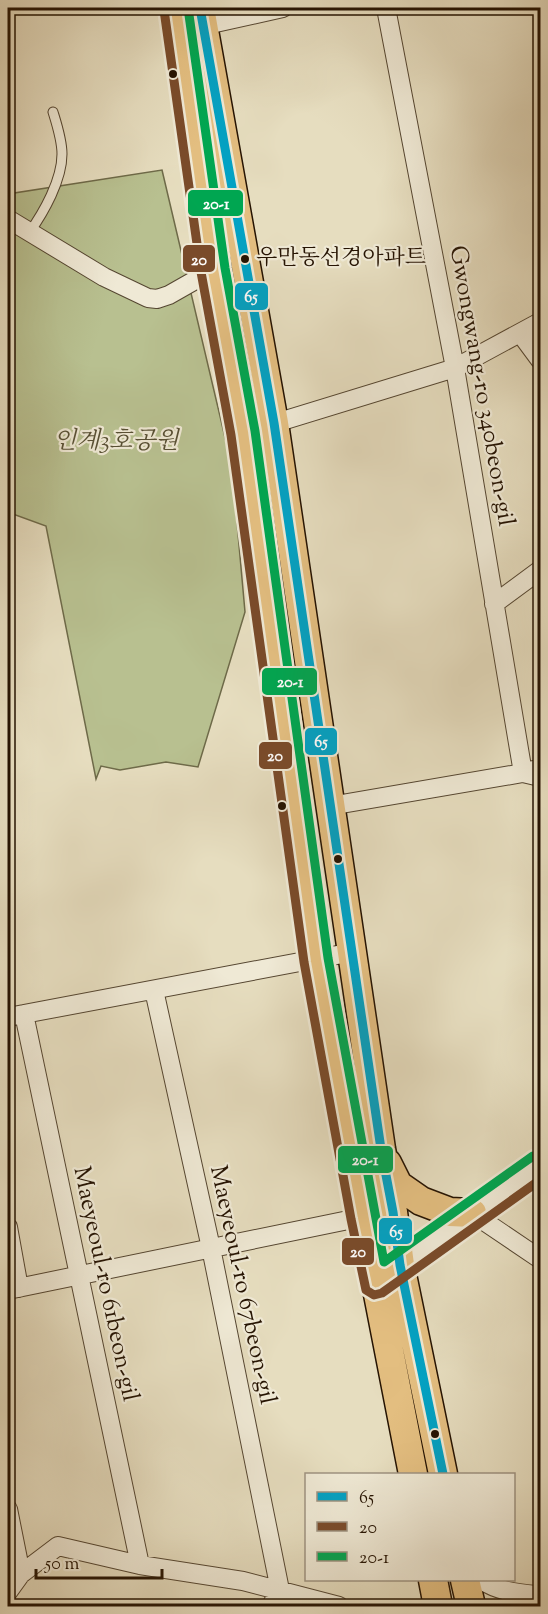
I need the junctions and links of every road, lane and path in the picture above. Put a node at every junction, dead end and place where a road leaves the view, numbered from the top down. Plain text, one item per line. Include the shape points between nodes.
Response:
1 (176, 8) edge
2 (283, 8) edge
3 (386, 8) edge
4 (201, 17) edge
5 (53, 112) dead end
6 (8, 219) edge
7 (29, 233) junction
8 (213, 270) junction
9 (540, 322) edge
10 (520, 333) junction
11 (540, 360) edge
12 (455, 368) junction
13 (274, 423) junction
14 (243, 433) junction
15 (540, 570) edge
16 (494, 604) junction
17 (540, 767) edge
18 (522, 773) junction
19 (540, 777) edge
20 (330, 806) junction
21 (353, 952) junction
22 (316, 960) junction
23 (154, 990) junction
24 (16, 1015) edge
25 (381, 1149) junction
26 (540, 1166) edge
27 (472, 1213) junction
28 (363, 1217) junction
29 (8, 1227) edge
30 (211, 1248) junction
31 (540, 1259) edge
32 (400, 1265) junction
33 (79, 1276) junction
34 (376, 1282) junction
35 (13, 1289) edge
36 (413, 1473) edge
37 (443, 1473) edge
38 (8, 1509) edge
39 (140, 1565) junction
40 (21, 1574) junction
41 (433, 1581) edge
42 (465, 1581) edge
43 (483, 1581) edge
44 (280, 1590) junction
45 (8, 1592) edge
46 (538, 1593) edge
47 (271, 1606) edge
48 (339, 1606) edge
49 (438, 1606) edge
50 (471, 1606) edge
51 (519, 1606) edge

1 - 8 main road
2 - 4 street
3 - 12 street, Gwongwang-ro 340beon-gil
4 - 13 main road
5 - 7 lane via 62,154 59,176
6 - 7 street
7 - 8 street via 148,298 169,295
8 - 14 main road
9 - 10 street
10 - 11 street
10 - 12 street
12 - 13 street
12 - 16 street, Gwongwang-ro 340beon-gil
13 - 14 street
13 - 20 main road
14 - 22 main road
15 - 16 street
16 - 18 street, Gwongwang-ro 340beon-gil
17 - 18 street
18 - 19 street
18 - 20 street
20 - 21 main road
21 - 22 street
21 - 25 main road
22 - 23 street
22 - 28 main road
23 - 24 street
23 - 30 street, Maeyeoul-ro 67beon-gil
24 - 33 street, Maeyeoul-ro 61beon-gil
25 - 27 main road via 398,1185 421,1201 450,1212
25 - 32 main road
26 - 27 street
27 - 31 street
27 - 32 street
28 - 30 street
28 - 34 main road
29 - 35 street
30 - 33 street
30 - 44 street, Maeyeoul-ro 67beon-gil
32 - 34 street
32 - 37 main road
33 - 35 street
33 - 39 street, Maeyeoul-ro 61beon-gil
34 - 36 main road
38 - 40 street
39 - 40 street via 58,1546
39 - 44 street
40 - 45 street
41 - 49 main road
42 - 50 main road
43 - 46 street via 512,1593
44 - 47 street
44 - 48 street
46 - 51 street

